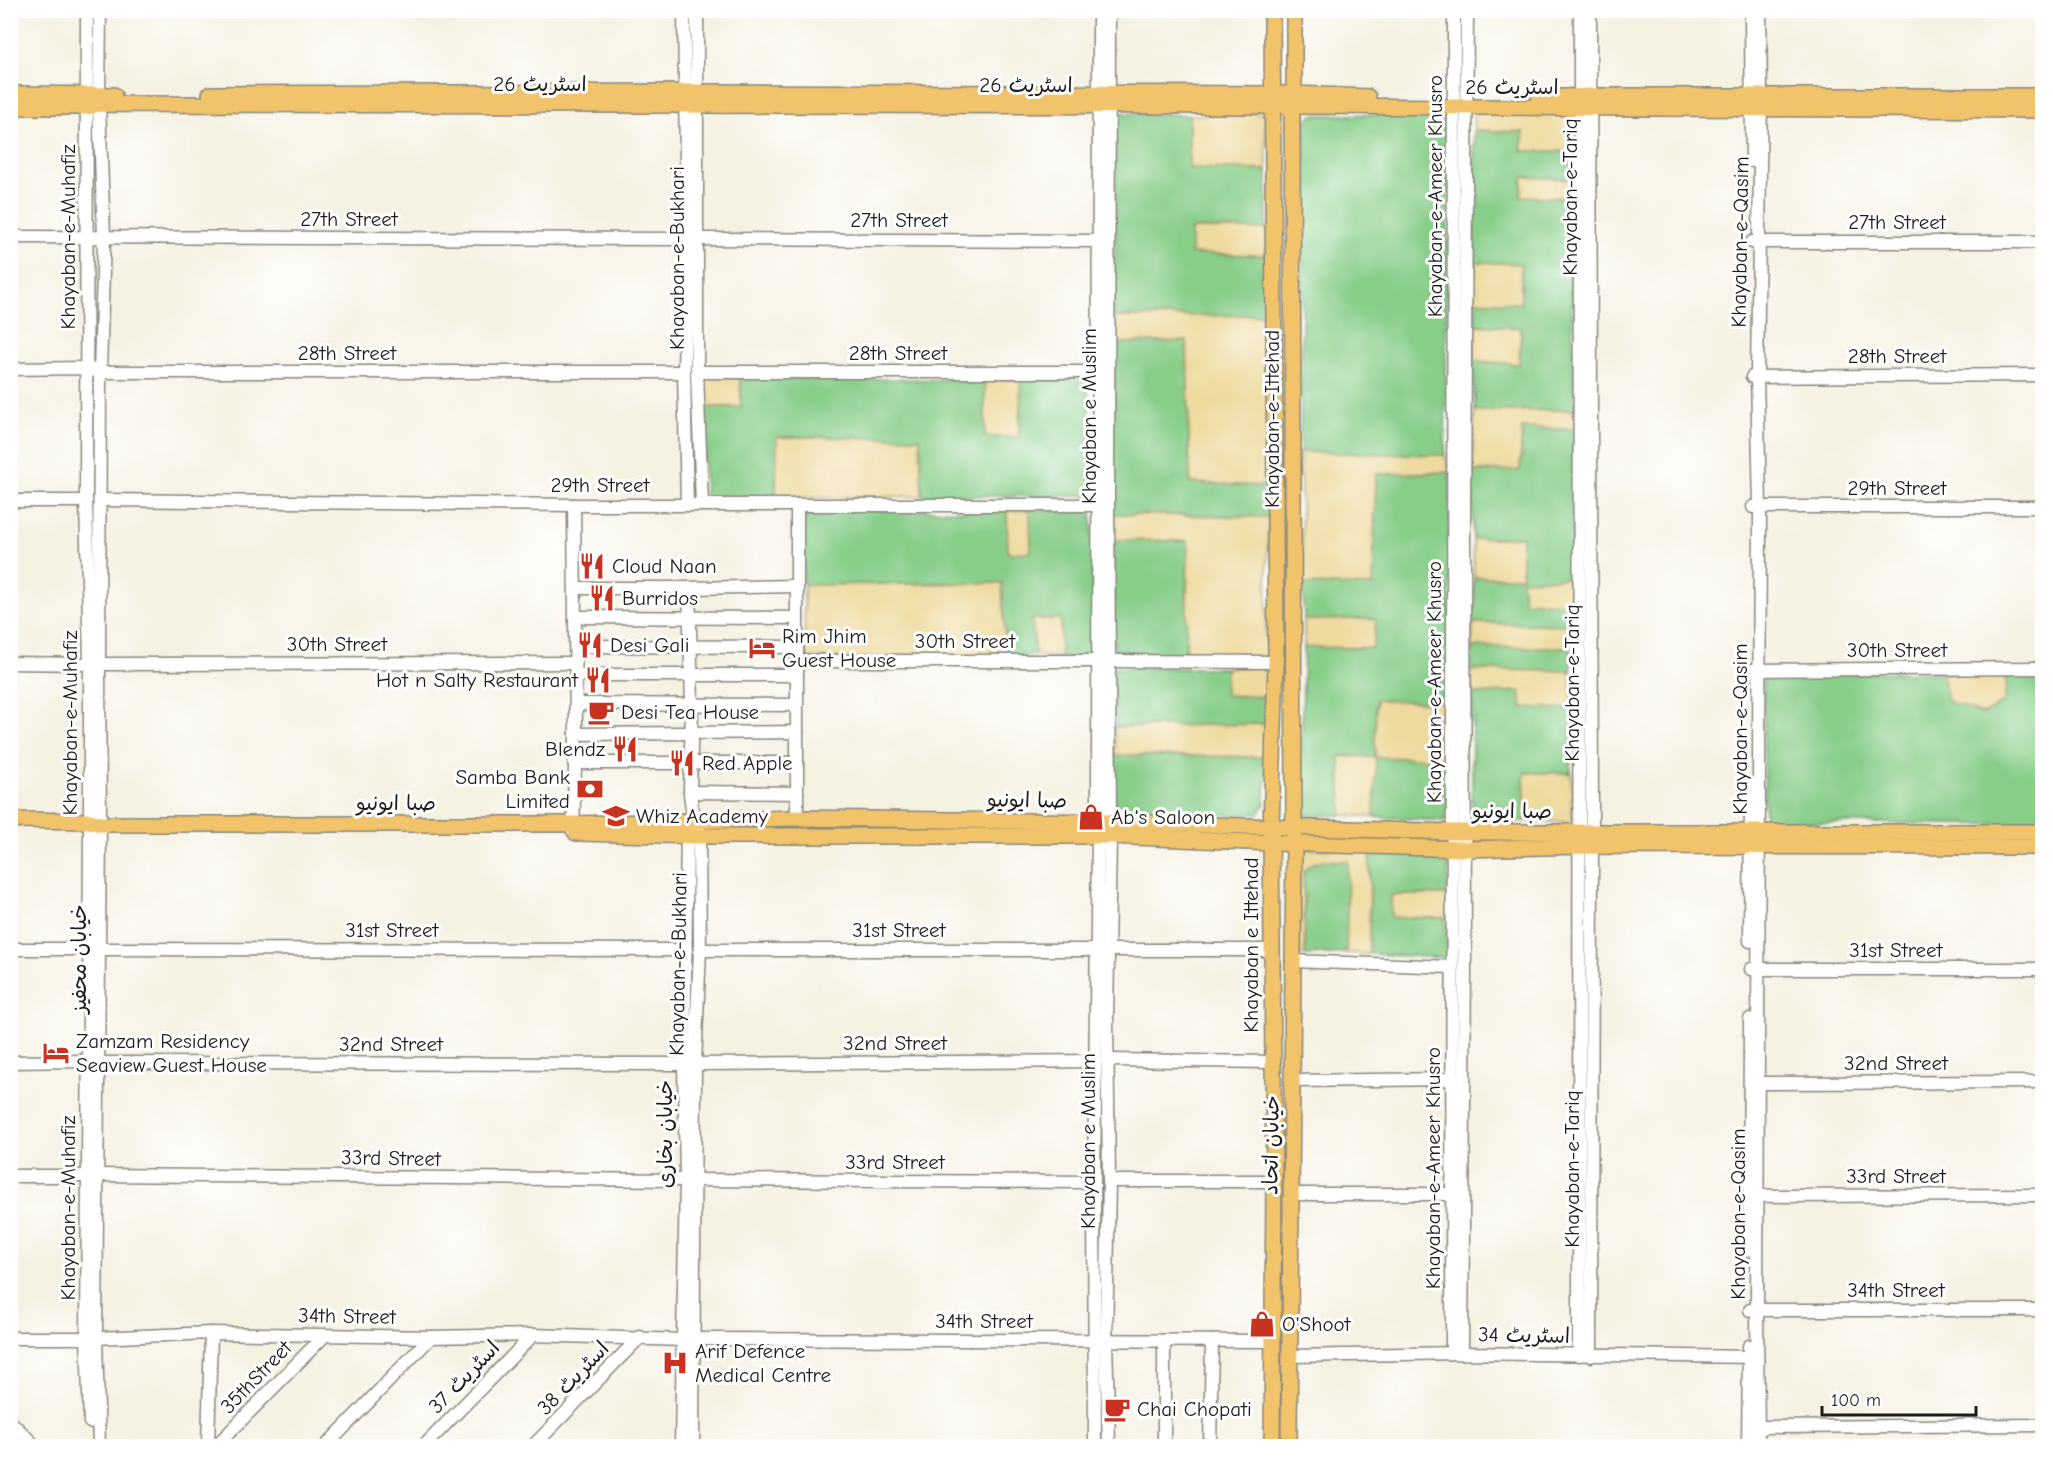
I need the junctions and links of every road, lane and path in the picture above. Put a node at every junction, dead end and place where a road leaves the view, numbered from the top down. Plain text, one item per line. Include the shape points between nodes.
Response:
1 (87, 10) edge
2 (100, 10) edge
3 (684, 10) edge
4 (697, 10) edge
5 (1099, 10) edge
6 (1109, 10) edge
7 (1272, 10) edge
8 (1294, 10) edge
9 (1455, 10) edge
10 (1467, 10) edge
11 (1580, 10) edge
12 (1590, 10) edge
13 (1751, 10) edge
14 (1760, 10) edge
15 (10, 94) edge
16 (2043, 96) edge
17 (690, 98) junction
18 (93, 100) junction
19 (1103, 100) junction
20 (1271, 100) junction
21 (1293, 100) junction
22 (1585, 102) junction
23 (1757, 103) junction
24 (1461, 105) junction
25 (10, 107) edge
26 (2043, 110) edge
27 (1104, 184) junction
28 (10, 237) edge
29 (88, 237) junction
30 (104, 237) junction
31 (692, 239) junction
32 (1100, 241) junction
33 (1755, 242) junction
34 (2043, 242) edge
35 (1104, 325) junction
36 (87, 368) junction
37 (10, 369) edge
38 (100, 372) junction
39 (690, 372) junction
40 (1098, 372) junction
41 (2043, 375) edge
42 (1754, 376) junction
43 (1103, 426) junction
44 (101, 500) junction
45 (10, 501) edge
46 (86, 501) junction
47 (574, 505) junction
48 (687, 505) junction
49 (702, 505) junction
50 (797, 505) junction
51 (1099, 505) junction
52 (1756, 507) junction
53 (2043, 507) edge
54 (1104, 573) junction
55 (797, 586) junction
56 (575, 588) junction
57 (689, 588) junction
58 (576, 617) junction
59 (797, 618) junction
60 (689, 619) junction
61 (576, 646) junction
62 (691, 646) junction
63 (797, 647) junction
64 (797, 661) junction
65 (1104, 661) junction
66 (1276, 662) junction
67 (10, 663) edge
68 (94, 664) junction
69 (2043, 668) edge
70 (576, 669) junction
71 (1755, 670) junction
72 (691, 674) junction
73 (797, 675) junction
74 (576, 704) junction
75 (692, 705) junction
76 (797, 705) junction
77 (797, 732) junction
78 (692, 733) junction
79 (576, 734) junction
80 (574, 763) junction
81 (692, 763) junction
82 (797, 764) junction
83 (690, 792) junction
84 (797, 793) junction
85 (797, 818) junction
86 (10, 820) edge
87 (693, 825) junction
88 (94, 826) junction
89 (1271, 827) junction
90 (10, 829) edge
91 (573, 829) junction
92 (1104, 829) junction
93 (2043, 832) edge
94 (1294, 835) junction
95 (1586, 839) junction
96 (1755, 839) junction
97 (1459, 840) junction
98 (1272, 843) junction
99 (2043, 847) edge
100 (10, 949) edge
101 (93, 949) junction
102 (686, 950) junction
103 (700, 950) junction
104 (1102, 950) junction
105 (1273, 950) junction
106 (1293, 961) junction
107 (1452, 966) junction
108 (1754, 969) junction
109 (2043, 969) edge
110 (1102, 1061) junction
111 (10, 1062) edge
112 (93, 1062) junction
113 (1273, 1062) junction
114 (690, 1064) junction
115 (1453, 1079) junction
116 (1293, 1081) junction
117 (2043, 1082) edge
118 (1754, 1083) junction
119 (1095, 1120) junction
120 (1108, 1121) junction
121 (1459, 1145) junction
122 (92, 1175) junction
123 (10, 1176) edge
124 (691, 1180) junction
125 (1110, 1181) junction
126 (1274, 1181) junction
127 (1094, 1182) junction
128 (1292, 1194) junction
129 (1458, 1194) junction
130 (2043, 1195) edge
131 (1754, 1196) junction
132 (1094, 1254) junction
133 (1108, 1255) junction
134 (1753, 1310) junction
135 (2043, 1310) edge
136 (211, 1333) junction
137 (324, 1335) junction
138 (533, 1335) junction
139 (431, 1337) junction
140 (640, 1337) junction
141 (10, 1338) edge
142 (91, 1338) junction
143 (688, 1339) junction
144 (1100, 1341) junction
145 (1164, 1341) junction
146 (1212, 1341) junction
147 (1273, 1341) junction
148 (1457, 1353) junction
149 (1291, 1356) junction
150 (1585, 1356) junction
151 (1753, 1357) junction
152 (687, 1390) junction
153 (10, 1421) edge
154 (2043, 1425) edge
155 (1758, 1427) junction
156 (35, 1446) edge
157 (90, 1446) edge
158 (99, 1446) edge
159 (208, 1446) edge
160 (216, 1446) edge
161 (326, 1446) edge
162 (424, 1446) edge
163 (533, 1446) edge
164 (681, 1446) edge
165 (693, 1446) edge
166 (1095, 1446) edge
167 (1109, 1446) edge
168 (1164, 1446) edge
169 (1210, 1446) edge
170 (1272, 1446) edge
171 (1289, 1446) edge
172 (1748, 1446) edge
173 (1758, 1446) edge

1 - 18 street
2 - 18 street
3 - 17 street, Khayaban-e-Bukhari
4 - 17 street, Khayaban-e-Bukhari
5 - 19 street, Khayaban e Muslim
6 - 19 street, Khayaban e Muslim
7 - 20 main road, Khayaban-e-Ittehad
8 - 21 main road, Khayaban-e-Ittehad
9 - 24 street, Khayaban-e-Ameer Khusro
10 - 24 street, Khayaban-e-Ameer Khusro
11 - 22 street, Khayaban-e-Tariq
12 - 22 street, Khayaban-e-Tariq
13 - 23 street, Khayaban-e-Qasim
14 - 23 street, Khayaban-e-Qasim
15 - 18 main road, اسٹریٹ 26
16 - 23 main road, اسٹریٹ 26
17 - 18 main road, اسٹریٹ 26
17 - 19 main road, اسٹریٹ 26
17 - 31 street, Khayaban-e-Bukhari
18 - 25 main road, اسٹریٹ 26
18 - 29 street, Khayaban-e-Muhafiz
18 - 30 street, Khayaban-e-Muhafiz
19 - 20 main road, اسٹریٹ 26
19 - 27 street, Khayaban e Muslim
20 - 21 main road, اسٹریٹ 26
20 - 66 main road, Khayaban-e-Ittehad
21 - 24 main road, اسٹریٹ 26
21 - 94 main road, Khayaban-e-Ittehad
22 - 23 main road, اسٹریٹ 26
22 - 24 main road, اسٹریٹ 26
22 - 95 street, Khayaban-e-Tariq
23 - 26 main road, اسٹریٹ 26
23 - 33 street, Khayaban-e-Qasim
24 - 97 street, Khayaban-e-Ameer Khusro
27 - 32 street, Khayaban e Muslim
27 - 35 street, Khayaban e Muslim
28 - 29 street, 27th Street
29 - 30 street, 27th Street
29 - 36 street, Khayaban-e-Muhafiz
30 - 31 street, 27th Street
30 - 38 street, Khayaban-e-Muhafiz
31 - 32 street, 27th Street
31 - 39 street, Khayaban-e-Bukhari
32 - 35 street, Khayaban e Muslim
33 - 34 street, 27th Street
33 - 42 street, Khayaban-e-Qasim
35 - 40 street, Khayaban e Muslim
35 - 43 street, Khayaban e Muslim
36 - 37 street, 28th Street
36 - 38 street, 28th Street
36 - 46 street, Khayaban-e-Muhafiz
38 - 39 street, 28th Street
38 - 44 street, Khayaban-e-Muhafiz
39 - 40 street, 28th Street
39 - 48 street, Khayaban-e-Bukhari
39 - 49 street, Khayaban-e-Bukhari
40 - 43 street, Khayaban e Muslim
41 - 42 street, 28th Street
42 - 52 street, Khayaban-e-Qasim
43 - 51 street, Khayaban e Muslim
43 - 54 street, Khayaban e Muslim
44 - 47 street, 29th Street
44 - 68 street, Khayaban-e-Muhafiz
45 - 46 street
46 - 68 street, Khayaban-e-Muhafiz
47 - 48 street, 29th Street
47 - 56 street
48 - 49 street, 29th Street
49 - 50 street, 29th Street
50 - 51 street, 29th Street
50 - 55 street
51 - 54 street, Khayaban e Muslim
52 - 53 street, 29th Street
52 - 71 street, Khayaban-e-Qasim
54 - 65 street, Khayaban e Muslim
55 - 57 street
55 - 59 street
56 - 57 street
56 - 58 street
57 - 60 street, Khayaban-e-Bukhari
58 - 60 street
58 - 61 street
59 - 60 street
59 - 63 street
60 - 62 street, Khayaban-e-Bukhari
61 - 62 street
61 - 70 street
62 - 63 street
62 - 72 street, Khayaban-e-Bukhari
63 - 64 street
64 - 65 street, 30th Street
64 - 73 street
65 - 66 street, 30th Street
65 - 92 street, Khayaban e Muslim
66 - 89 main road, Khayaban-e-Ittehad
67 - 68 street, 30th Street
68 - 70 street, 30th Street
68 - 88 street, Khayaban-e-Muhafiz
69 - 71 street, 30th Street
70 - 72 street, 30th Street
70 - 74 street
71 - 96 street, Khayaban-e-Qasim
72 - 73 street, 30th Street
72 - 75 street, Khayaban-e-Bukhari
73 - 76 street
74 - 75 street
74 - 79 street
75 - 76 street
75 - 78 street, Khayaban-e-Bukhari
76 - 77 street
77 - 78 street
77 - 82 street
78 - 79 street
78 - 81 street, Khayaban-e-Bukhari
79 - 80 street
80 - 81 street
80 - 91 street
81 - 82 street
81 - 83 street, Khayaban-e-Bukhari
82 - 84 street
83 - 84 street
83 - 87 street, Khayaban-e-Bukhari
84 - 85 street
85 - 87 main road, صبا ایونیو
85 - 92 main road, صبا ایونیو
86 - 88 main road, صبا ایونیو
87 - 91 main road, صبا ایونیو
87 - 92 main road, صبا ایونیو
87 - 102 street, خیابان بخاری
87 - 103 street, Khayaban-e-Bukhari
88 - 90 main road, صبا ایونیو
88 - 91 main road, صبا ایونیو
88 - 101 street, خیابان محفیز
89 - 92 main road, صبا ایونیو
89 - 94 main road, صبا ایونیو
89 - 98 main road, Khayaban e Ittehad
92 - 98 main road, صبا ایونیو
92 - 104 street, Khayaban e Muslim
93 - 96 main road, صبا ایونیو
94 - 97 main road, صبا ایونیو
94 - 98 main road, صبا ایونیو
94 - 106 main road, خیابان اتحاد
95 - 96 main road, صبا ایونیو
95 - 97 main road, صبا ایونیو
95 - 150 street, Khayaban-e-Tariq
96 - 99 main road, صبا ایونیو
96 - 108 street, Khayaban-e-Qasim
97 - 107 street, Khayaban-e-Ameer Khusro
97 - 121 street, Khayaban-e-Ameer Khusro
98 - 105 main road, Khayaban e Ittehad
100 - 101 street, 31st Street
101 - 102 street, 31st Street
101 - 112 street, Khayaban-e-Muhafiz
102 - 114 street, خیابان بخاری
103 - 104 street, 31st Street
103 - 114 street, Khayaban-e-Bukhari
104 - 105 street, 31st Street
104 - 110 street, Khayaban e Muslim
105 - 113 main road, Khayaban e Ittehad
106 - 107 street
106 - 116 main road, خیابان اتحاد
107 - 115 street, Khayaban-e-Ameer Khusro
108 - 109 street, 31st Street
108 - 118 street, Khayaban-e-Qasim
110 - 113 street, 32nd Street
110 - 114 street, 32nd Street
110 - 119 street, Khayaban e Muslim
110 - 120 street, Khayaban e Muslim
111 - 112 street, 32nd Street
112 - 114 street, 32nd Street
112 - 122 street, Khayaban-e-Muhafiz
113 - 126 main road
114 - 124 street, Khayaban-e-Bukhari
115 - 116 street
115 - 121 street, Khayaban-e-Ameer Khusro
116 - 128 main road, خیابان اتحاد
117 - 118 street, 32nd Street
118 - 131 street, Khayaban-e-Qasim
119 - 120 street
119 - 127 street, Khayaban e Muslim
120 - 125 street, Khayaban e Muslim
121 - 129 street, Khayaban-e-Ameer Khusro
122 - 123 street, 33rd Street
122 - 124 street, 33rd Street
122 - 142 street
124 - 127 street, 33rd Street
124 - 143 street, خیابان بخاری
125 - 126 street
125 - 133 street, Khayaban e Muslim
126 - 147 main road
127 - 132 street, Khayaban e Muslim
128 - 129 street
128 - 149 main road, خیابان اتحاد
129 - 148 street, Khayaban-e-Ameer Khusro
130 - 131 street, 33rd Street
131 - 134 street, Khayaban-e-Qasim
132 - 133 street
132 - 144 street, Khayaban e Muslim
133 - 144 street, Khayaban e Muslim
134 - 135 street, 34th Street
134 - 151 street, Khayaban-e-Qasim
136 - 137 street, 34th Street
136 - 142 street, 34th Street
136 - 159 street
137 - 139 street, 34th Street
137 - 160 street, 35thStreet
138 - 139 street, 34th Street
138 - 140 street, 34th Street
138 - 162 street, اسٹریٹ 37
139 - 161 street
140 - 143 street, 34th Street
140 - 163 street, اسٹریٹ 38
141 - 142 street, 34th Street
142 - 157 street
142 - 158 street
143 - 144 street, 34th Street
143 - 152 street, خیابان بخاری
144 - 145 street, 34th Street
144 - 166 street, Khayaban e Muslim
144 - 167 street, Khayaban e Muslim
145 - 146 street, 34th Street
145 - 168 street
146 - 147 street, 34th Street
146 - 169 street
147 - 170 main road
148 - 149 street, اسٹریٹ 34
148 - 150 street, اسٹریٹ 34
149 - 171 main road, خیابان اتحاد
150 - 151 street, اسٹریٹ 34
151 - 155 street, Khayaban-e-Qasim
151 - 172 street, Khayaban-e-Qasim
152 - 164 street, خیابان بخاری
152 - 165 street, خیابان بخاری
153 - 156 street
154 - 155 street
155 - 173 street, Khayaban-e-Qasim

